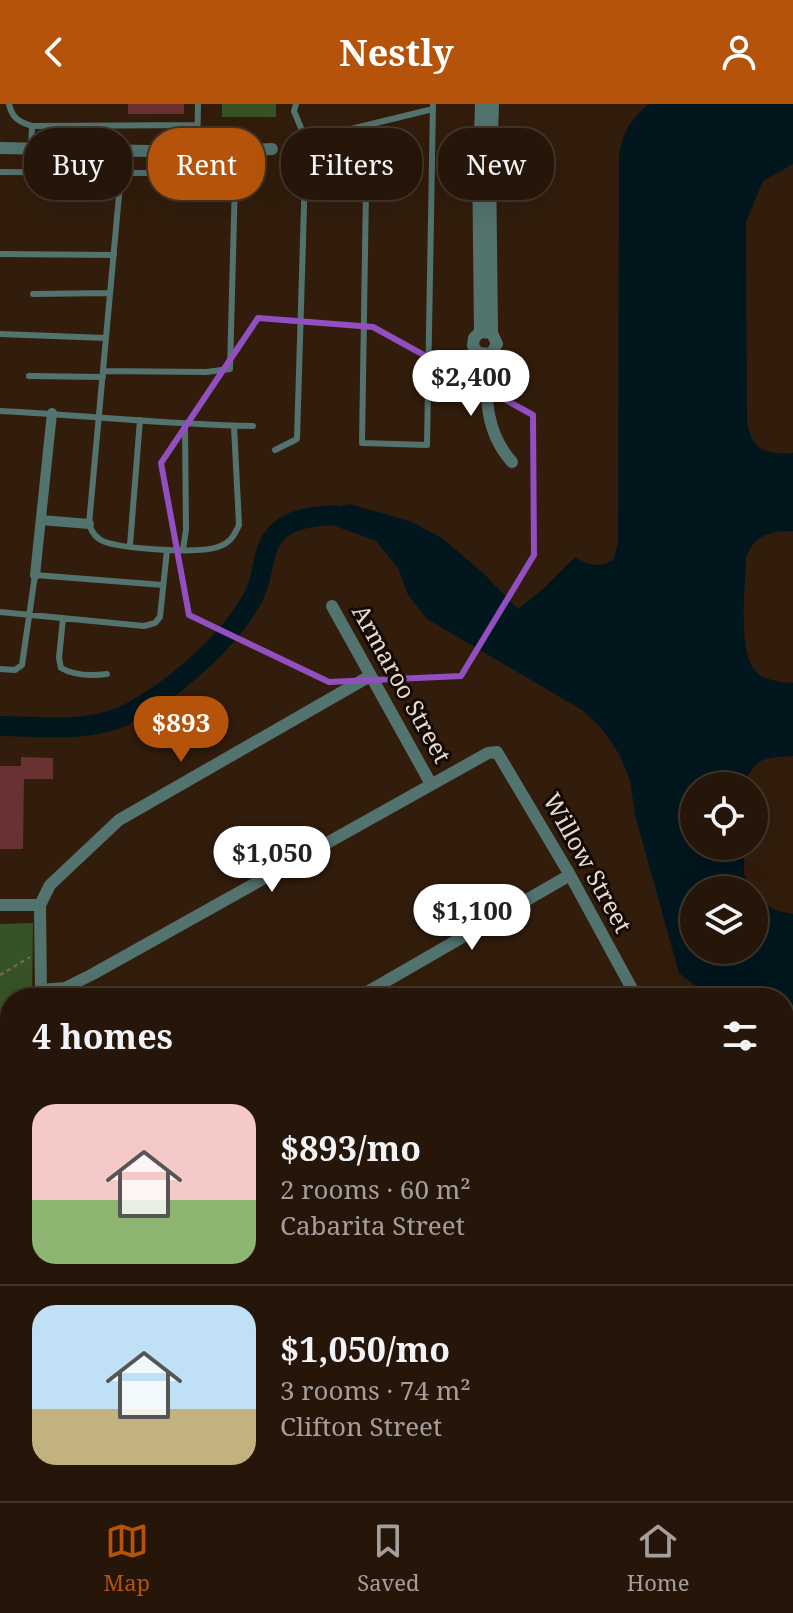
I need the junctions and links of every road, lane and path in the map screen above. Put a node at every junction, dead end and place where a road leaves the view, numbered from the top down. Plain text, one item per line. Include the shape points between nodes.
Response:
1 (9, 104) edge
2 (198, 104) edge
3 (296, 104) edge
4 (481, 104) edge
5 (493, 104) edge
6 (433, 107) edge
7 (197, 125) joint
8 (367, 125) junction
9 (32, 126) joint
10 (301, 128) edge
11 (355, 128) edge
12 (485, 128) edge
13 (487, 128) edge
14 (0, 148) edge
15 (24, 149) edge
16 (265, 149) edge
17 (272, 149) dead end
18 (0, 172) edge
19 (24, 172) edge
20 (132, 173) edge
21 (119, 200) edge
22 (304, 200) edge
23 (485, 200) edge
24 (0, 254) edge
25 (114, 255) junction
26 (110, 293) junction
27 (33, 294) dead end
28 (486, 332) junction
29 (0, 334) edge
30 (106, 338) junction
31 (486, 355) junction
32 (103, 374) junction
33 (29, 376) dead end
34 (0, 411) edge
35 (52, 413) junction
36 (99, 416) junction
37 (140, 420) junction
38 (185, 426) junction
39 (234, 426) junction
40 (253, 426) dead end
41 (275, 450) dead end
42 (512, 462) dead end
43 (41, 520) junction
44 (89, 524) junction
45 (130, 545) junction
46 (183, 549) junction
47 (167, 550) junction
48 (35, 575) junction
49 (163, 585) junction
50 (332, 606) dead end
51 (0, 612) edge
52 (29, 615) junction
53 (63, 618) junction
54 (0, 669) edge
55 (107, 674) dead end
56 (370, 676) junction
57 (431, 784) junction
58 (570, 875) junction
59 (0, 905) edge
60 (40, 905) junction
61 (41, 950) junction
62 (0, 975) edge
63 (41, 988) edge
64 (65, 988) edge
65 (374, 988) edge
66 (632, 988) edge

1 - 9 lane via 18,122
2 - 7 lane
3 - 10 lane
4 - 12 street
5 - 13 street
6 - 8 lane
6 - 8 lane via 427,445 362,443
7 - 9 lane
8 - 11 lane
14 - 15 street
16 - 17 street
18 - 19 lane
20 - 32 lane via 227,173 235,179 230,369
21 - 25 lane
22 - 41 lane via 297,439
23 - 28 street
24 - 25 lane
25 - 26 lane
26 - 27 lane
26 - 30 lane
28 - 31 street via 497,344
28 - 31 street via 474,338 473,346
29 - 30 lane
30 - 32 lane
31 - 42 street via 492,431
32 - 33 lane
32 - 36 lane
34 - 35 lane
35 - 36 lane
35 - 43 street
36 - 37 lane
36 - 44 lane
37 - 38 lane
37 - 45 lane
38 - 39 lane
38 - 46 lane
39 - 40 lane
39 - 46 lane via 239,525 232,540 216,548
43 - 44 street
43 - 48 street
44 - 45 lane via 103,542
45 - 47 lane
46 - 47 lane
47 - 49 lane
48 - 49 lane
48 - 52 lane
49 - 53 lane via 155,623
50 - 56 street, Armaroo Street
51 - 52 lane
52 - 53 lane
52 - 54 lane via 22,665
53 - 55 lane via 61,668
56 - 57 street, Armaroo Street
56 - 60 street via 119,820 50,885
57 - 58 street, Willow Street via 497,752
57 - 64 street
58 - 65 street
58 - 66 street, Willow Street
59 - 60 street
60 - 61 street
61 - 62 path
61 - 63 street

